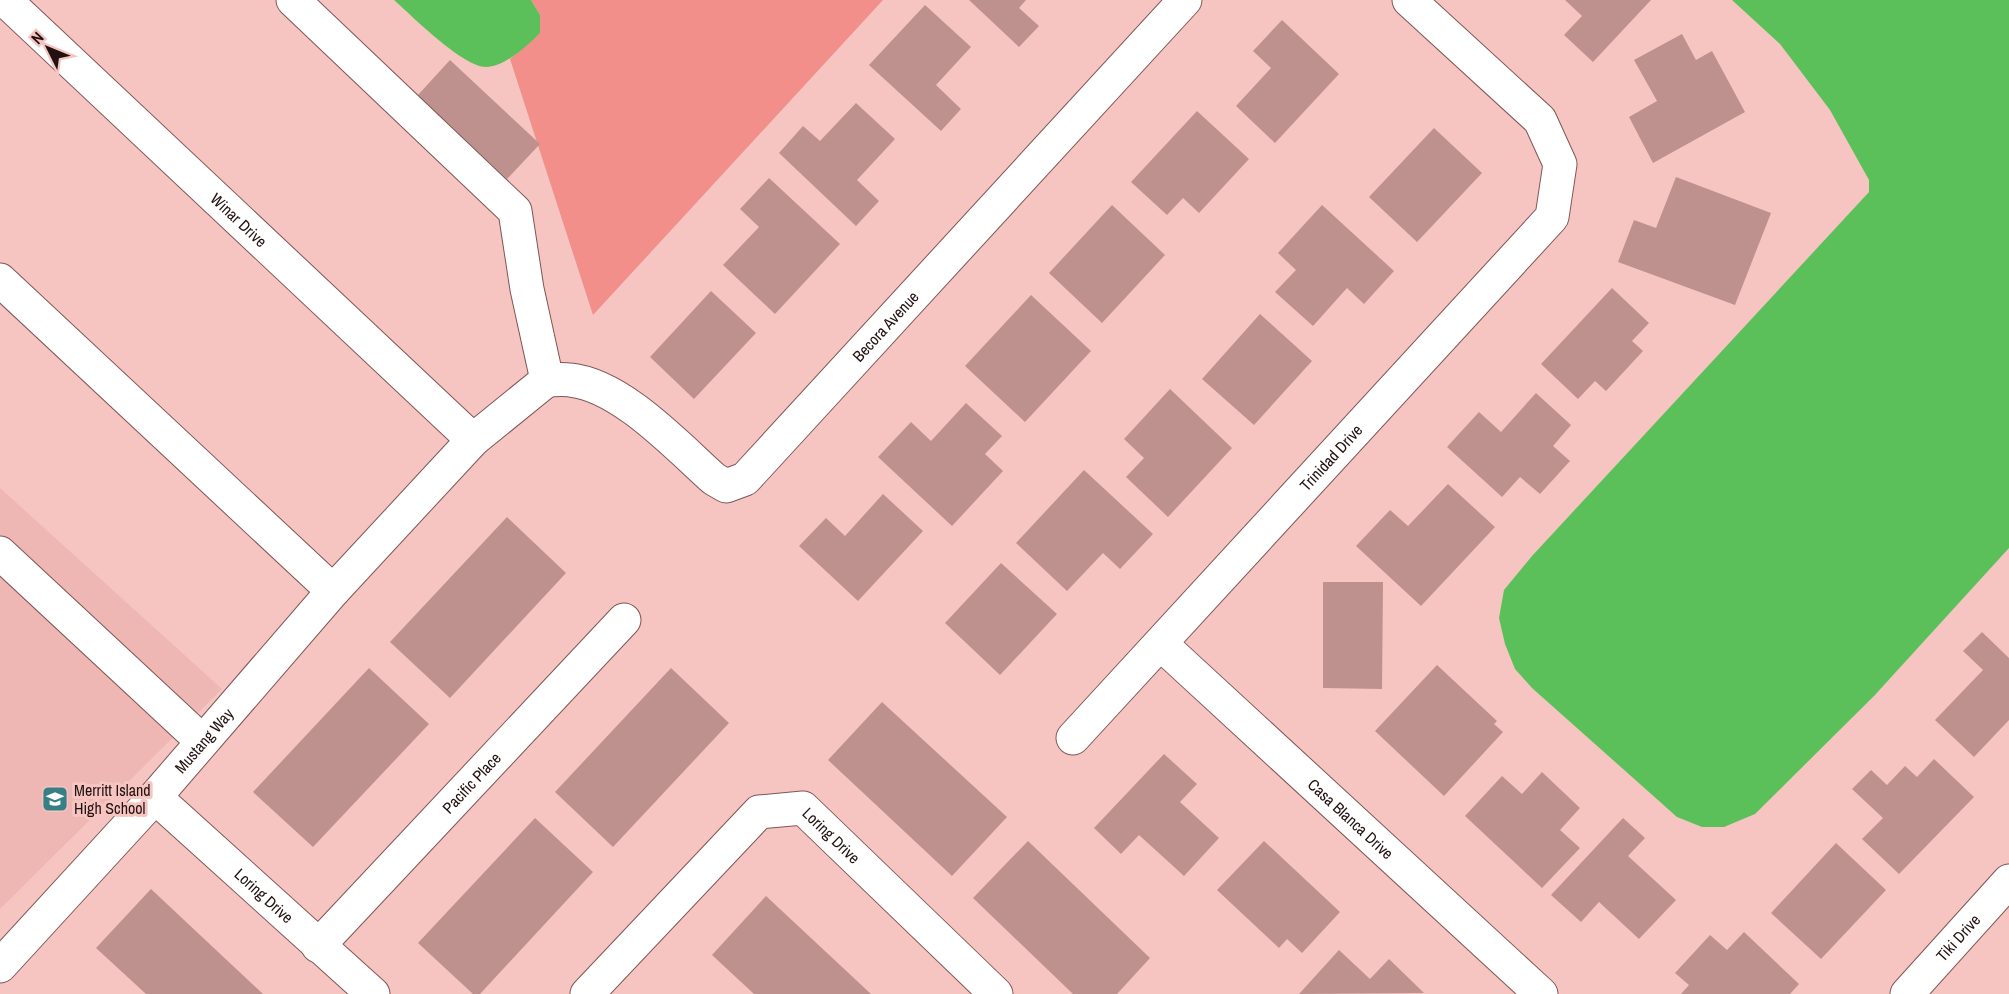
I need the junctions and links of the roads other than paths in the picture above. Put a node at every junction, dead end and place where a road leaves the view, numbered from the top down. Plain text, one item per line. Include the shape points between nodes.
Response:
1 (5, 0) edge
2 (293, 0) edge
3 (1185, 0) edge
4 (1408, 0) edge
5 (0, 280) edge
6 (547, 380) junction
7 (473, 440) junction
8 (0, 553) edge
9 (333, 591) junction
10 (624, 620) dead end
11 (1161, 645) junction
12 (1074, 738) dead end
13 (202, 741) junction
14 (155, 797) junction
15 (2009, 881) edge
16 (318, 946) junction
17 (0, 966) edge
18 (373, 994) edge
19 (587, 994) edge
20 (996, 994) edge
21 (1541, 994) edge
22 (1907, 994) edge

1 - 7 street, Winar Drive
2 - 6 street via 515,211
3 - 6 street, Becora Avenue via 745,479 726,486 714,479 641,414 615,397 571,380
4 - 11 street, Trinidad Drive via 1540,120 1560,164 1552,217
5 - 9 street
6 - 7 street, Mustang Way
7 - 9 street, Mustang Way
8 - 13 street
9 - 13 street, Mustang Way
10 - 16 street, Pacific Place
11 - 12 street, Trinidad Drive
11 - 21 street, Casa Blanca Drive
13 - 14 street, Mustang Way
14 - 16 street, Loring Drive
14 - 17 street, Mustang Way
15 - 22 street, Tiki Drive
16 - 18 street, Loring Drive
19 - 20 street, Loring Drive via 759,812 803,808

